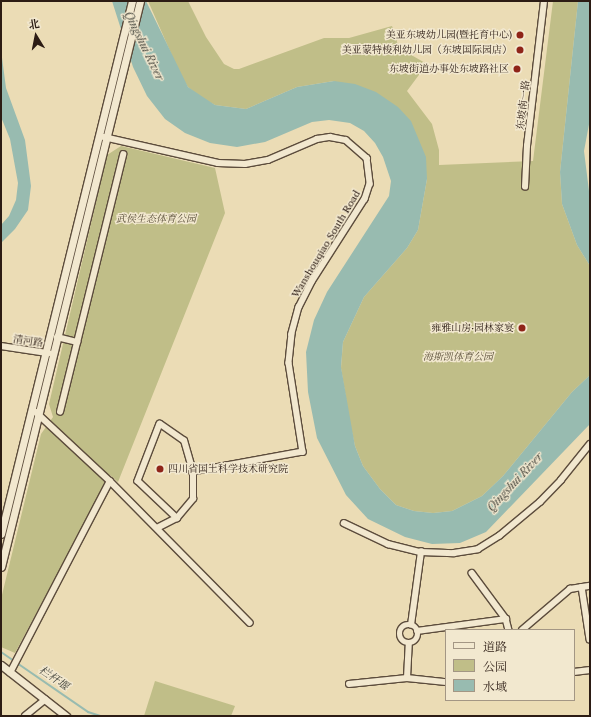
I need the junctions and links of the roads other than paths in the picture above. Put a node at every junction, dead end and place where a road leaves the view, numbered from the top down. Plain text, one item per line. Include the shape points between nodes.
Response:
1 (132, 1) edge
2 (140, 1) edge
3 (544, 1) edge
4 (103, 137) junction
5 (123, 155) dead end
6 (525, 187) dead end
7 (57, 337) junction
8 (77, 342) junction
9 (1, 346) edge
10 (49, 354) junction
11 (35, 412) junction
12 (60, 412) dead end
13 (590, 444) edge
14 (193, 472) junction
15 (110, 481) junction
16 (178, 518) junction
17 (344, 523) dead end
18 (157, 528) junction
19 (1, 534) edge
20 (3, 548) edge
21 (421, 552) junction
22 (1, 567) edge
23 (472, 573) dead end
24 (590, 586) edge
25 (582, 587) junction
26 (506, 619) junction
27 (250, 623) dead end
28 (411, 625) junction
29 (509, 629) edge
30 (523, 629) edge
31 (417, 631) junction
32 (590, 639) edge
33 (409, 644) junction
34 (1, 665) edge
35 (590, 670) edge
36 (575, 672) edge
37 (10, 673) junction
38 (407, 678) junction
39 (445, 682) edge
40 (349, 684) dead end
41 (45, 700) junction
42 (25, 716) edge
43 (66, 716) edge

1 - 4 street
2 - 4 street via 127,57
3 - 6 street, 东坡南一路 via 527,146
4 - 7 street
4 - 10 street
4 - 14 street, Wanshouqiao South Road via 218,162 245,164 268,160 317,139 330,137 346,140 367,158 370,184 365,199 312,282 299,307 292,334 288,363 303,452
5 - 8 street
7 - 8 street
7 - 10 street
8 - 12 street
9 - 10 street, 清河路
10 - 11 street
11 - 15 street
11 - 19 street
11 - 20 street
13 - 21 street via 561,480 500,536 478,549 460,552
14 - 16 street via 193,499
14 - 16 street via 184,442 160,424 138,481
15 - 18 street
15 - 37 street
16 - 18 street
17 - 21 street via 388,544
18 - 27 street
20 - 22 street
21 - 28 street
23 - 26 street
24 - 25 street
25 - 30 street via 570,588
25 - 32 street
26 - 29 street
26 - 31 street
28 - 31 street
28 - 33 street via 405,626 399,632 401,640
31 - 33 street via 417,639
33 - 38 street
34 - 37 street
35 - 36 street
37 - 41 street
38 - 39 street
38 - 40 street
41 - 42 street
41 - 43 street

